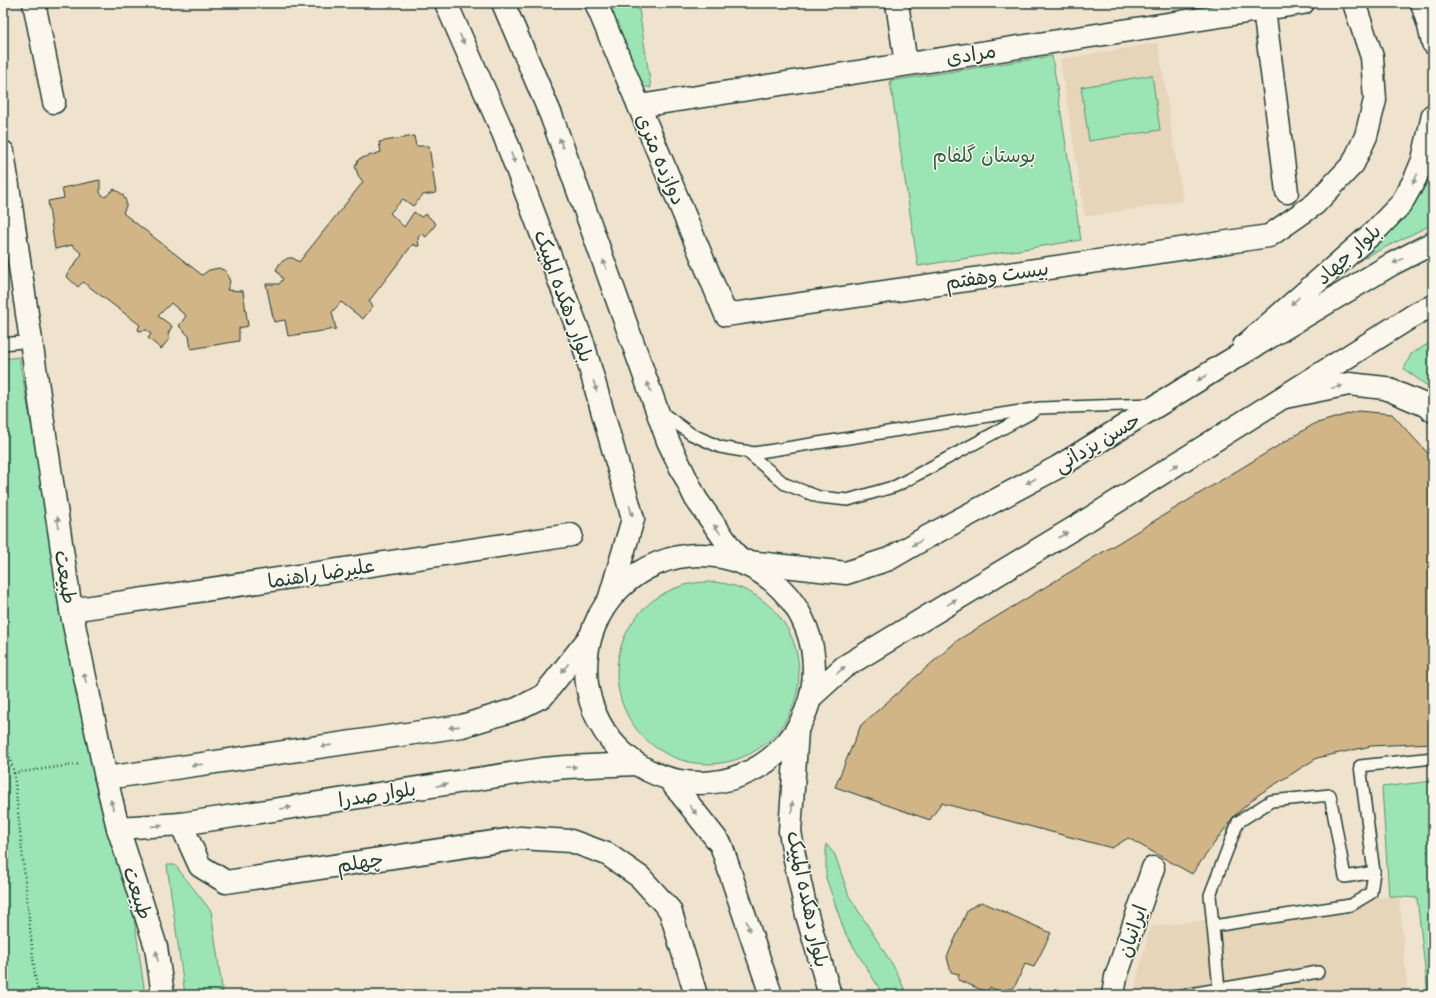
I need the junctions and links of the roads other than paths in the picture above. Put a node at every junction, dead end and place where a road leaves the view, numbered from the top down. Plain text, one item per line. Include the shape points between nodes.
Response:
1 (34, 3) edge
2 (446, 3) edge
3 (504, 3) edge
4 (596, 3) edge
5 (898, 3) edge
6 (1303, 3) edge
7 (1354, 3) edge
8 (1422, 3) edge
9 (1264, 9) junction
10 (1433, 43) edge
11 (906, 64) junction
12 (54, 102) dead end
13 (639, 106) junction
14 (1433, 115) edge
15 (3, 152) edge
16 (1287, 192) dead end
17 (1433, 243) edge
18 (1433, 306) edge
19 (726, 315) joint
20 (31, 341) junction
21 (3, 344) edge
22 (1221, 366) junction
23 (1285, 397) junction
24 (1160, 404) junction
25 (1430, 407) edge
26 (1040, 408) junction
27 (657, 409) junction
28 (746, 451) junction
29 (571, 535) dead end
30 (740, 560) junction
31 (610, 598) junction
32 (70, 610) junction
33 (589, 638) junction
34 (812, 696) junction
35 (797, 731) junction
36 (1433, 758) edge
37 (636, 764) junction
38 (104, 770) junction
39 (669, 780) junction
40 (181, 824) junction
41 (118, 828) junction
42 (1153, 868) dead end
43 (1374, 872) junction
44 (1213, 926) junction
45 (1318, 972) dead end
46 (1219, 989) junction
47 (1189, 994) edge
48 (163, 995) edge
49 (696, 995) edge
50 (771, 995) edge
51 (830, 995) edge
52 (1113, 995) edge

1 - 12 street
2 -> 31 street, بلوار دهکده المپیک via 504,135 583,343 633,519
27 -> 3 street via 551,115
4 - 13 street, دوازده متری
5 - 11 street
6 - 9 street, مرادی
7 - 19 street, بیست وهفتم via 1372,57 1375,100 1366,136 1353,164 1315,204 1269,236
8 - 10 street
9 - 11 street, مرادی
9 - 16 street
11 - 13 street, مرادی
13 - 19 street, دوازده متری
14 -> 22 street, بلوار جهاد via 1423,160 1401,204
15 - 20 street, طبیعت
17 -> 22 street, حسن یزدانی via 1392,264
18 - 23 street via 1419,312
20 - 21 lane
32 -> 20 street, طبیعت
22 -> 24 street, حسن یزدانی
23 -> 25 street via 1348,384 1385,388
34 -> 23 street via 844,667
24 - 26 lane
24 -> 30 street, حسن یزدانی via 1058,467 890,559 846,573
26 - 28 lane via 754,453
26 - 28 lane via 896,486 848,500 819,497 785,484
27 - 28 lane via 691,434 720,446
30 -> 27 street via 696,499 668,441
29 - 32 street, علیرضا راهنما
30 - 31 street, حسن یزدانی via 705,554 668,558 636,574
30 - 34 street via 770,577 793,600 809,630 816,663
31 - 33 street via 597,617
38 -> 32 street, طبیعت
33 - 37 street via 585,674 592,709 610,740
33 -> 38 street via 543,696 517,709 462,726
34 - 35 street
35 - 39 street via 772,758 741,776 705,784
51 -> 35 street, بلوار دهکده المپیک via 807,915 790,830
36 - 43 lane via 1360,766
37 - 39 street
40 -> 37 street, بلوار صدرا via 543,769
41 -> 38 street, طبیعت
39 -> 50 street via 721,845
41 -> 40 street, بلوار صدرا
40 - 49 street, چهلم via 200,866 226,882 520,838 571,841 612,857 640,877 670,910
48 -> 41 street, طبیعت via 156,946
42 - 52 street, ایرانیان via 1116,977
43 - 44 lane via 1371,893 1351,905
43 - 44 lane via 1345,877 1330,795 1271,801 1238,822 1210,895
44 - 46 lane
45 - 46 lane
46 - 47 lane

